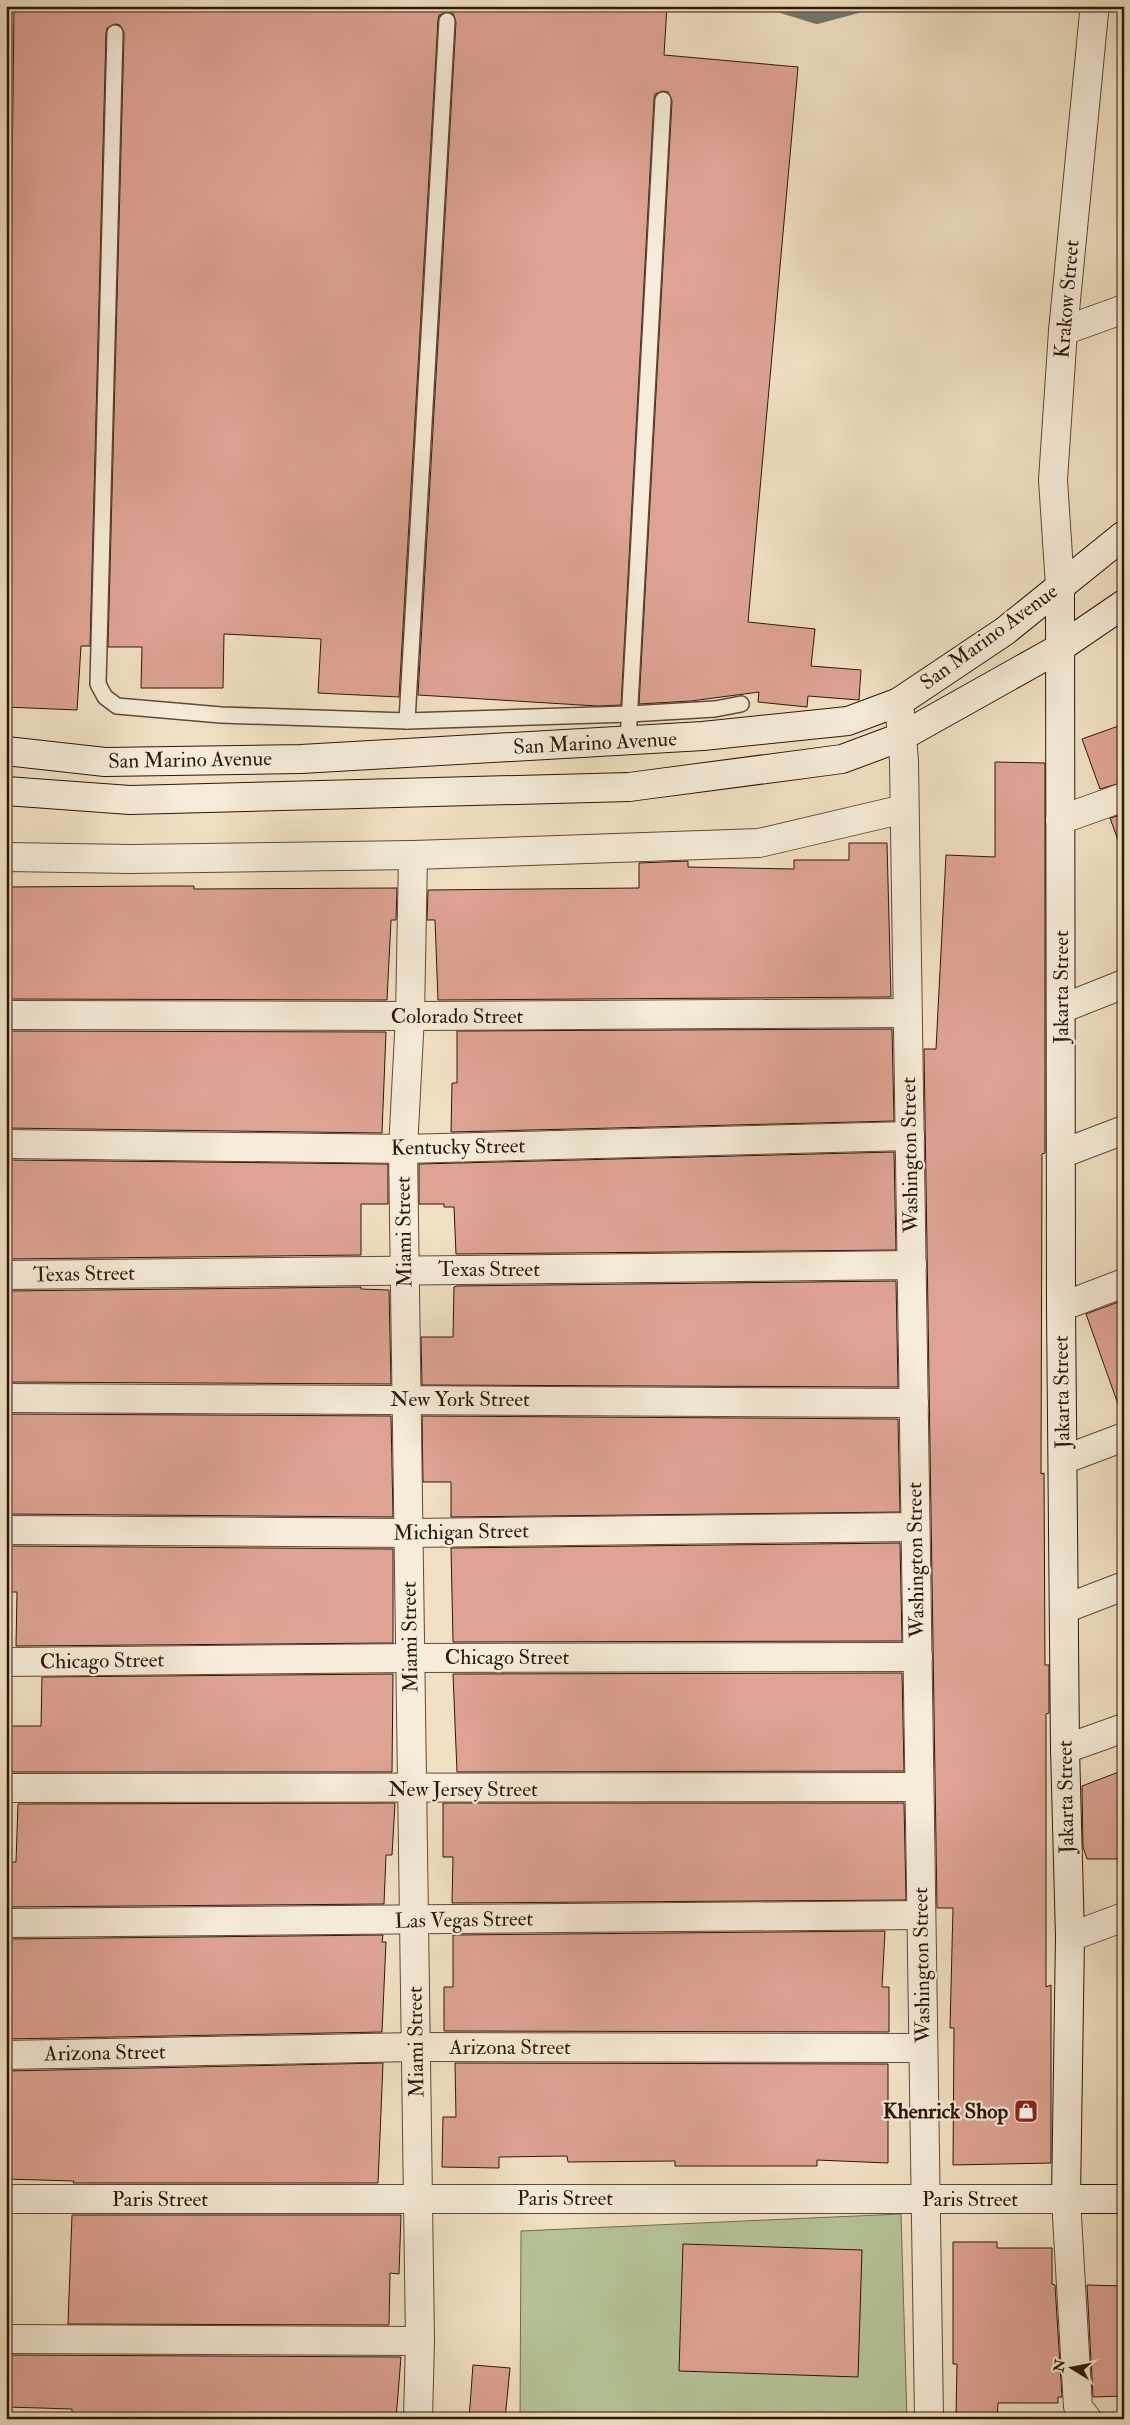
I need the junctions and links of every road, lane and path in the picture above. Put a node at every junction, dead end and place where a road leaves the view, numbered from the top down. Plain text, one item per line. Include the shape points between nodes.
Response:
1 (1094, 13) dead end
2 (447, 21) dead end
3 (115, 33) dead end
4 (663, 100) dead end
5 (1124, 308) edge
6 (1063, 331) junction
7 (1124, 534) edge
8 (1060, 586) junction
9 (1124, 604) edge
10 (1058, 649) junction
11 (899, 702) junction
12 (741, 704) dead end
13 (629, 714) junction
14 (407, 721) junction
15 (901, 737) junction
16 (628, 741) junction
17 (6, 751) edge
18 (406, 754) junction
19 (6, 791) edge
20 (407, 794) junction
21 (1124, 797) edge
22 (904, 809) junction
23 (1060, 820) junction
24 (413, 855) junction
25 (6, 857) edge
26 (1124, 984) edge
27 (1061, 1009) junction
28 (907, 1013) junction
29 (6, 1015) edge
30 (410, 1016) junction
31 (1124, 1130) edge
32 (910, 1136) junction
33 (6, 1144) edge
34 (403, 1149) junction
35 (1061, 1154) junction
36 (912, 1266) junction
37 (405, 1270) junction
38 (6, 1275) edge
39 (1124, 1284) edge
40 (1061, 1307) junction
41 (6, 1398) edge
42 (407, 1398) junction
43 (914, 1403) junction
44 (1124, 1437) edge
45 (1063, 1460) junction
46 (915, 1527) junction
47 (6, 1530) edge
48 (409, 1533) junction
49 (1124, 1586) edge
50 (1064, 1608) junction
51 (918, 1657) junction
52 (411, 1658) junction
53 (6, 1662) edge
54 (1124, 1728) edge
55 (1065, 1749) junction
56 (919, 1786) junction
57 (6, 1788) edge
58 (412, 1789) junction
59 (921, 1915) junction
60 (1124, 1917) edge
61 (414, 1920) junction
62 (6, 1923) edge
63 (1070, 1937) junction
64 (416, 2047) junction
65 (923, 2048) junction
66 (6, 2055) edge
67 (418, 2198) junction
68 (924, 2198) junction
69 (6, 2199) edge
70 (1066, 2199) junction
71 (1124, 2199) edge
72 (6, 2339) edge
73 (420, 2341) junction
74 (418, 2419) edge
75 (929, 2419) edge
76 (1087, 2419) edge

1 - 6 street, Krakow Street
2 - 14 lane
3 - 14 lane via 98,684 105,697 117,706 221,715
4 - 13 lane
5 - 6 street
6 - 8 street, Krakow Street via 1053,480
7 - 8 street, San Marino Avenue
8 - 10 street, Jakarta Street
8 - 11 street, San Marino Avenue via 1005,631
9 - 10 street, San Marino Avenue
10 - 15 street, San Marino Avenue
10 - 23 street, Jakarta Street
11 - 15 street, Washington Street
11 - 16 street, San Marino Avenue via 848,721
12 - 13 lane via 715,709
13 - 14 lane
13 - 16 lane
15 - 20 street, San Marino Avenue via 842,759 629,788
15 - 22 street, Washington Street
16 - 18 street, San Marino Avenue
17 - 18 street, San Marino Avenue via 105,762
18 - 20 street
19 - 20 street, San Marino Avenue via 130,800
21 - 23 street
22 - 24 street via 759,843
22 - 28 street, Washington Street
23 - 27 street, Jakarta Street
24 - 25 street via 130,859
24 - 30 street, Miami Street
26 - 27 street
27 - 35 street, Jakarta Street
28 - 30 street, Colorado Street
28 - 32 street, Washington Street
29 - 30 street, Colorado Street
30 - 34 street, Miami Street
31 - 35 street
32 - 34 street, Kentucky Street
32 - 36 street, Washington Street
33 - 34 street, Kentucky Street
34 - 37 street, Miami Street
35 - 40 street, Jakarta Street
36 - 37 street, Texas Street
36 - 43 street, Washington Street
37 - 38 street, Texas Street
37 - 42 street, Miami Street
39 - 40 street
40 - 45 street, Jakarta Street
41 - 42 street, New York Street
42 - 43 street, New York Street
42 - 48 street, Miami Street
43 - 46 street, Washington Street
44 - 45 street
45 - 50 street, Jakarta Street
46 - 48 street, Michigan Street
46 - 51 street, Washington Street
47 - 48 street, Michigan Street
48 - 52 street, Miami Street
49 - 50 street
50 - 55 street, Jakarta Street
51 - 52 street, Chicago Street
51 - 56 street, Washington Street
52 - 53 street, Chicago Street
52 - 58 street, Miami Street
54 - 55 street
55 - 63 street, Jakarta Street
56 - 58 street, New Jersey Street
56 - 59 street, Washington Street
57 - 58 street, New Jersey Street
58 - 61 street, Miami Street
59 - 61 street, Las Vegas Street
59 - 65 street, Washington Street
60 - 63 street
61 - 62 street, Las Vegas Street
61 - 64 street, Miami Street
63 - 70 street, Jakarta Street
64 - 65 street, Arizona Street
64 - 66 street, Arizona Street
64 - 67 street, Miami Street
65 - 68 street, Washington Street
67 - 68 street, Paris Street
67 - 69 street, Paris Street
67 - 73 street, Miami Street
68 - 70 street, Paris Street
68 - 75 street, Washington Street
70 - 71 street, Paris Street
70 - 76 street, Jakarta Street via 1078,2407
72 - 73 street
73 - 74 street, Miami Street

